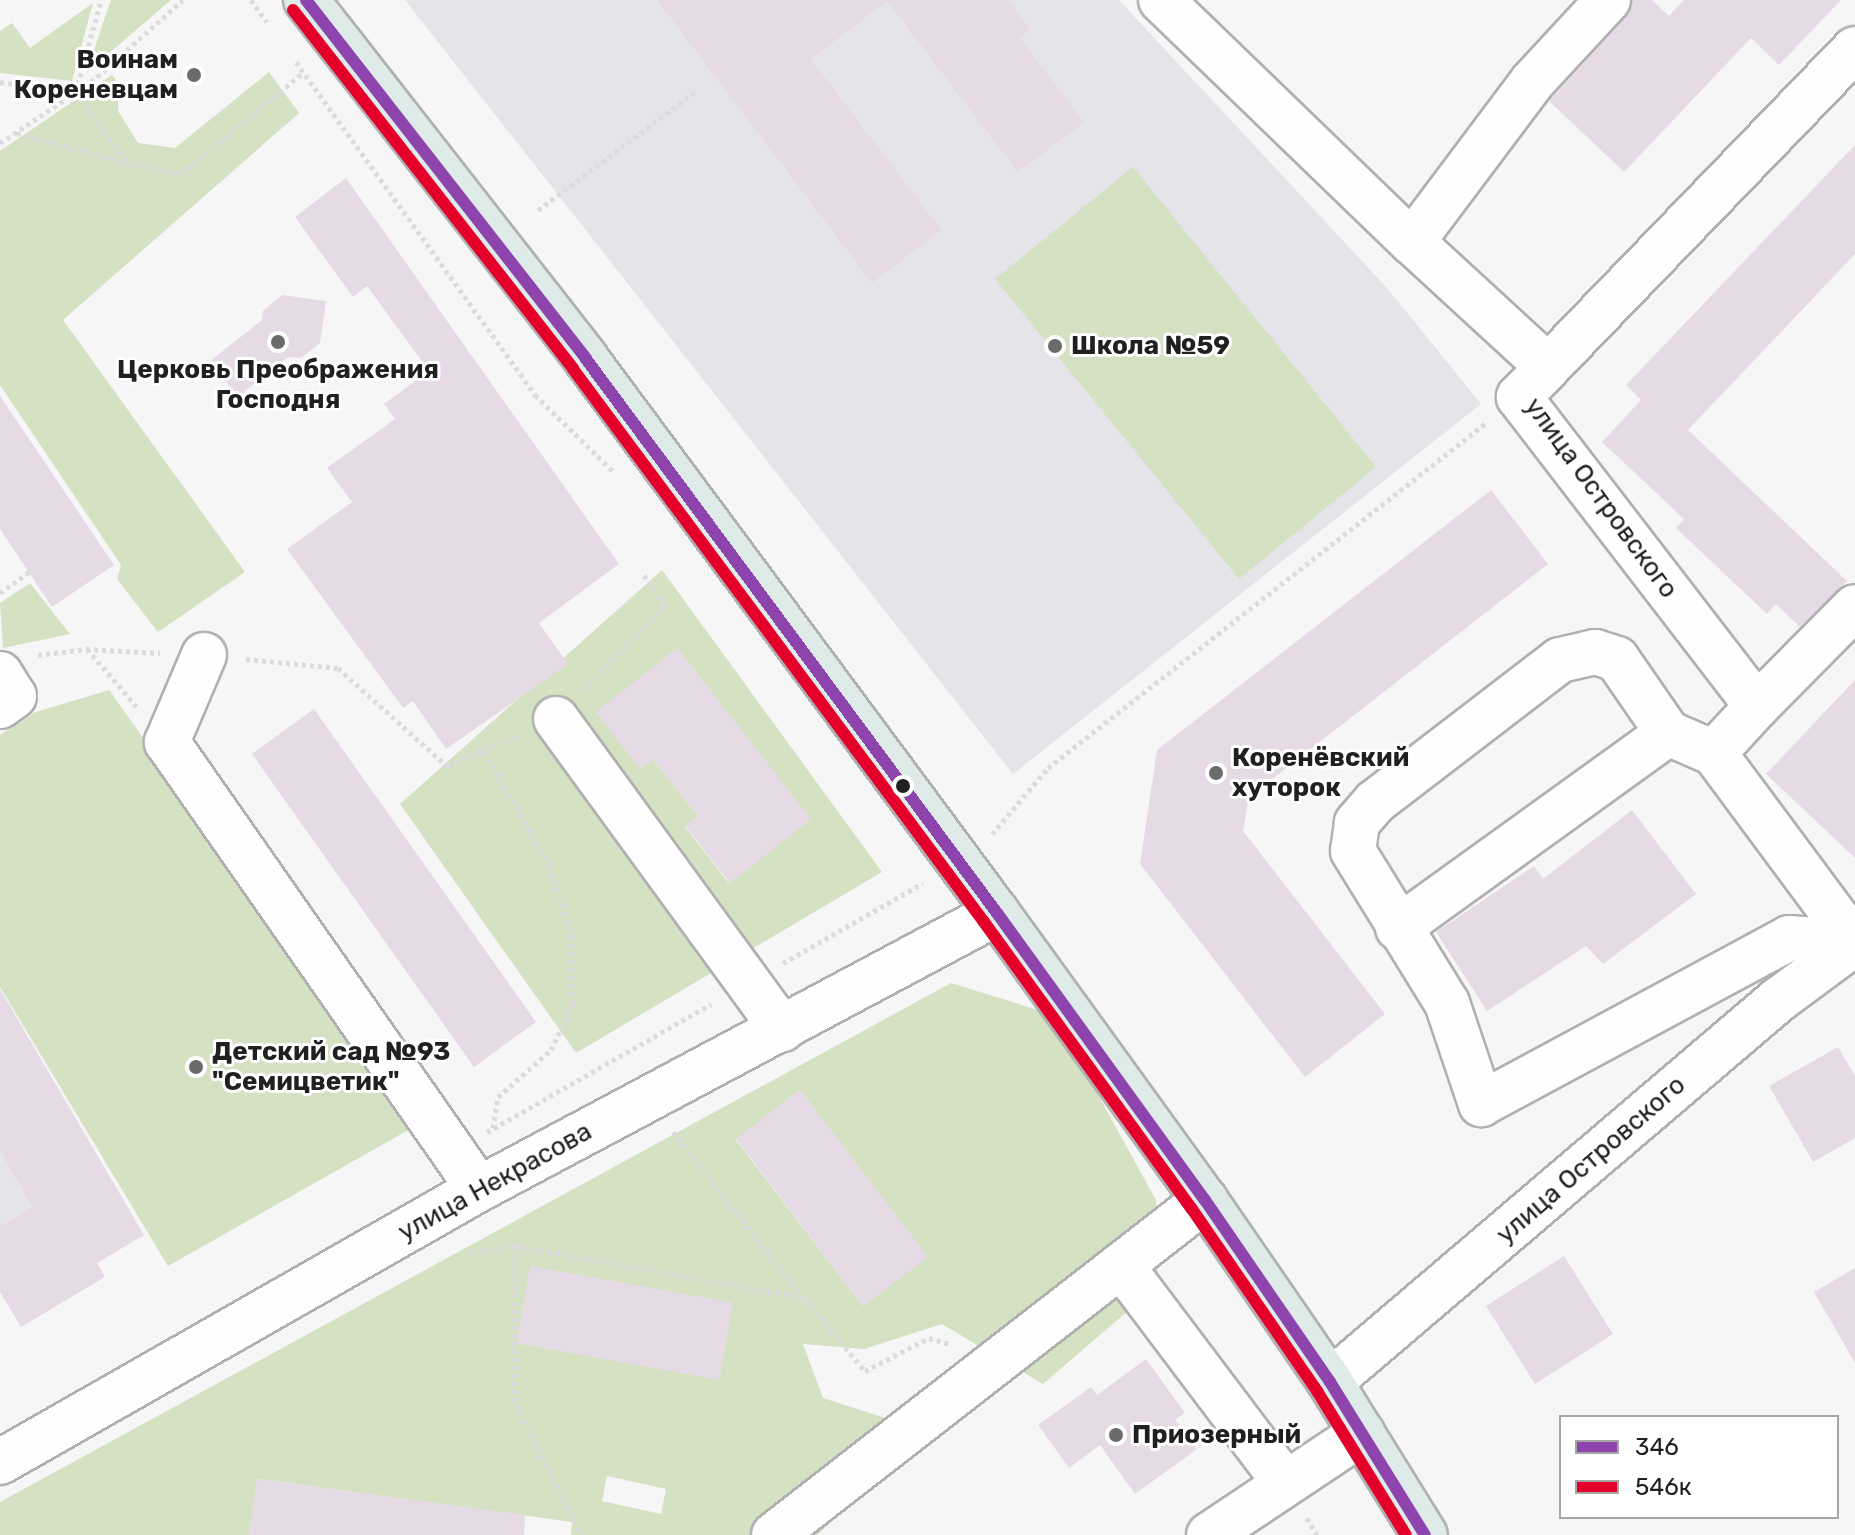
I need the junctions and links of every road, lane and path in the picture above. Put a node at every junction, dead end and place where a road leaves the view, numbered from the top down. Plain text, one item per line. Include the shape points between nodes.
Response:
1 (101, 0) edge
2 (183, 0) edge
3 (251, 0) edge
4 (306, 0) edge
5 (1161, 0) edge
6 (1608, 0) edge
7 (277, 36) dead end
8 (286, 48) dead end
9 (1855, 49) edge
10 (304, 72) junction
11 (0, 82) edge
12 (697, 90) dead end
13 (76, 92) junction
14 (16, 133) junction
15 (0, 143) edge
16 (126, 163) junction
17 (370, 163) dead end
18 (538, 210) dead end
19 (1412, 242) junction
20 (1534, 382) junction
21 (29, 572) dead end
22 (643, 574) dead end
23 (0, 593) edge
24 (1855, 607) edge
25 (86, 649) junction
26 (204, 655) junction
27 (14, 665) edge
28 (0, 706) edge
29 (1757, 706) junction
30 (556, 719) junction
31 (1668, 733) junction
32 (167, 742) junction
33 (483, 750) junction
34 (1714, 753) junction
35 (957, 862) junction
36 (997, 913) junction
37 (1398, 928) junction
38 (1855, 943) edge
39 (782, 1029) junction
40 (648, 1100) junction
41 (493, 1129) dead end
42 (479, 1189) junction
43 (1205, 1200) junction
44 (516, 1246) junction
45 (472, 1251) dead end
46 (1121, 1265) junction
47 (804, 1298) junction
48 (1000, 1359) junction
49 (1330, 1382) junction
50 (1362, 1433) junction
51 (0, 1462) edge
52 (1285, 1483) junction
53 (581, 1535) edge
54 (774, 1535) edge
55 (1209, 1535) edge
56 (1425, 1535) edge

1 - 13 path
2 - 13 path
3 - 7 path
4 - 35 main road via 595,372
5 - 19 street
6 - 19 street via 1532,82
8 - 10 path
9 - 20 street, улица Островского
10 - 16 path via 181,174
10 - 17 path
11 - 13 path
12 - 18 path
13 - 14 path
13 - 16 path
14 - 15 path
14 - 16 path
19 - 20 street
20 - 29 street, улица Островского
20 - 35 path via 1048,768 1001,826
21 - 23 path
22 - 30 path via 664,605
24 - 29 street
25 - 26 path
25 - 27 path
25 - 32 path
26 - 32 street
26 - 33 path via 338,668 447,766
27 - 28 street via 14,696
29 - 34 street
30 - 33 path
30 - 39 street
31 - 34 street
31 - 37 street
31 - 37 street via 1617,659 1595,652 1560,660 1375,802 1357,823 1353,851
32 - 42 street
33 - 41 path via 550,866 572,938 573,1004 551,1050 498,1097
34 - 38 street
35 - 36 main road
36 - 39 street, улица Некрасова
36 - 43 main road
37 - 38 street via 1447,1003 1481,1104 1789,938
38 - 49 street, улица Островского via 1778,1000
39 - 40 street, улица Некрасова
40 - 42 street, улица Некрасова
40 - 47 path
42 - 51 street, улица Некрасова
43 - 46 street
43 - 49 main road
44 - 45 path
44 - 47 path
44 - 53 path via 513,1398
46 - 48 street
46 - 52 street
47 - 48 path via 865,1371 929,1338
48 - 54 street
49 - 50 main road
50 - 52 street
50 - 56 main road
52 - 55 street

